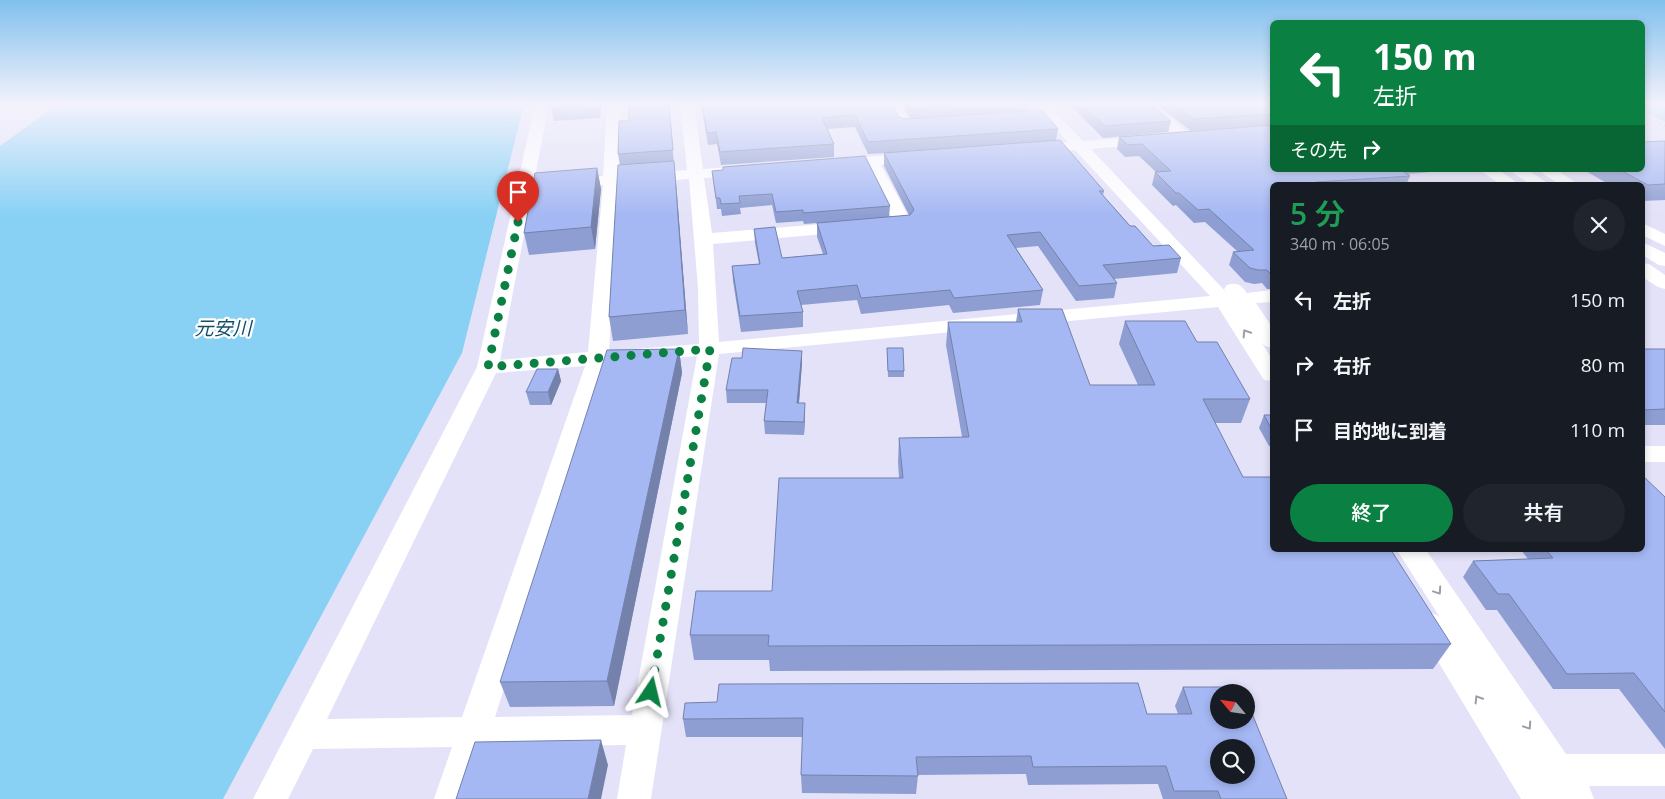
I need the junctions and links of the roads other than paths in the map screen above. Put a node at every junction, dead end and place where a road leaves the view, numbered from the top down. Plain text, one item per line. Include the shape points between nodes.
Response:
1 (542, 141) edge
2 (613, 141) edge
3 (691, 141) edge
4 (1083, 141) edge
5 (1140, 141) edge
6 (1087, 145) junction
7 (1018, 150) edge
8 (931, 157) edge
9 (872, 162) junction
10 (823, 165) edge
11 (754, 170) edge
12 (1491, 172) edge
13 (1520, 172) edge
14 (1549, 172) edge
15 (695, 174) junction
16 (611, 180) junction
17 (1507, 182) edge
18 (1537, 182) edge
19 (1566, 182) edge
20 (541, 185) junction
21 (1645, 230) edge
22 (704, 239) junction
23 (1665, 241) edge
24 (1645, 249) edge
25 (1665, 261) edge
26 (1645, 270) edge
27 (1665, 282) edge
28 (1270, 296) edge
29 (1233, 300) junction
30 (1270, 340) edge
31 (710, 349) junction
32 (598, 358) junction
33 (488, 367) junction
34 (1270, 371) edge
35 (1645, 454) edge
36 (1665, 454) edge
37 (1385, 552) edge
38 (1412, 552) edge
39 (644, 730) junction
40 (473, 732) junction
41 (303, 734) junction
42 (1524, 770) junction
43 (1558, 770) junction
44 (1665, 770) edge
45 (270, 799) edge
46 (451, 799) edge
47 (634, 799) edge
48 (1542, 799) edge
49 (1577, 799) edge

1 - 20 street
2 - 16 street
3 - 15 street
4 - 6 street
5 - 6 street
6 - 7 street
6 - 29 street
8 - 9 street
9 - 10 street
9 - 22 street via 903,223
11 - 15 street
12 - 17 street
13 - 18 street
14 - 19 street
15 - 16 street
15 - 22 street
16 - 20 street
16 - 32 street
20 - 33 street
21 - 23 street
22 - 31 street
24 - 25 street
26 - 27 street
28 - 29 street
29 - 30 street
29 - 31 street
34 -> 29 street
31 - 32 street
31 - 39 street
32 - 33 street
32 - 40 street
33 - 41 street
35 - 36 street
42 -> 37 street
38 -> 43 street
39 - 40 street
39 - 47 street
40 - 41 street
40 - 46 street
41 - 45 street
42 - 43 street
42 - 48 street
43 - 44 street
43 - 49 street

